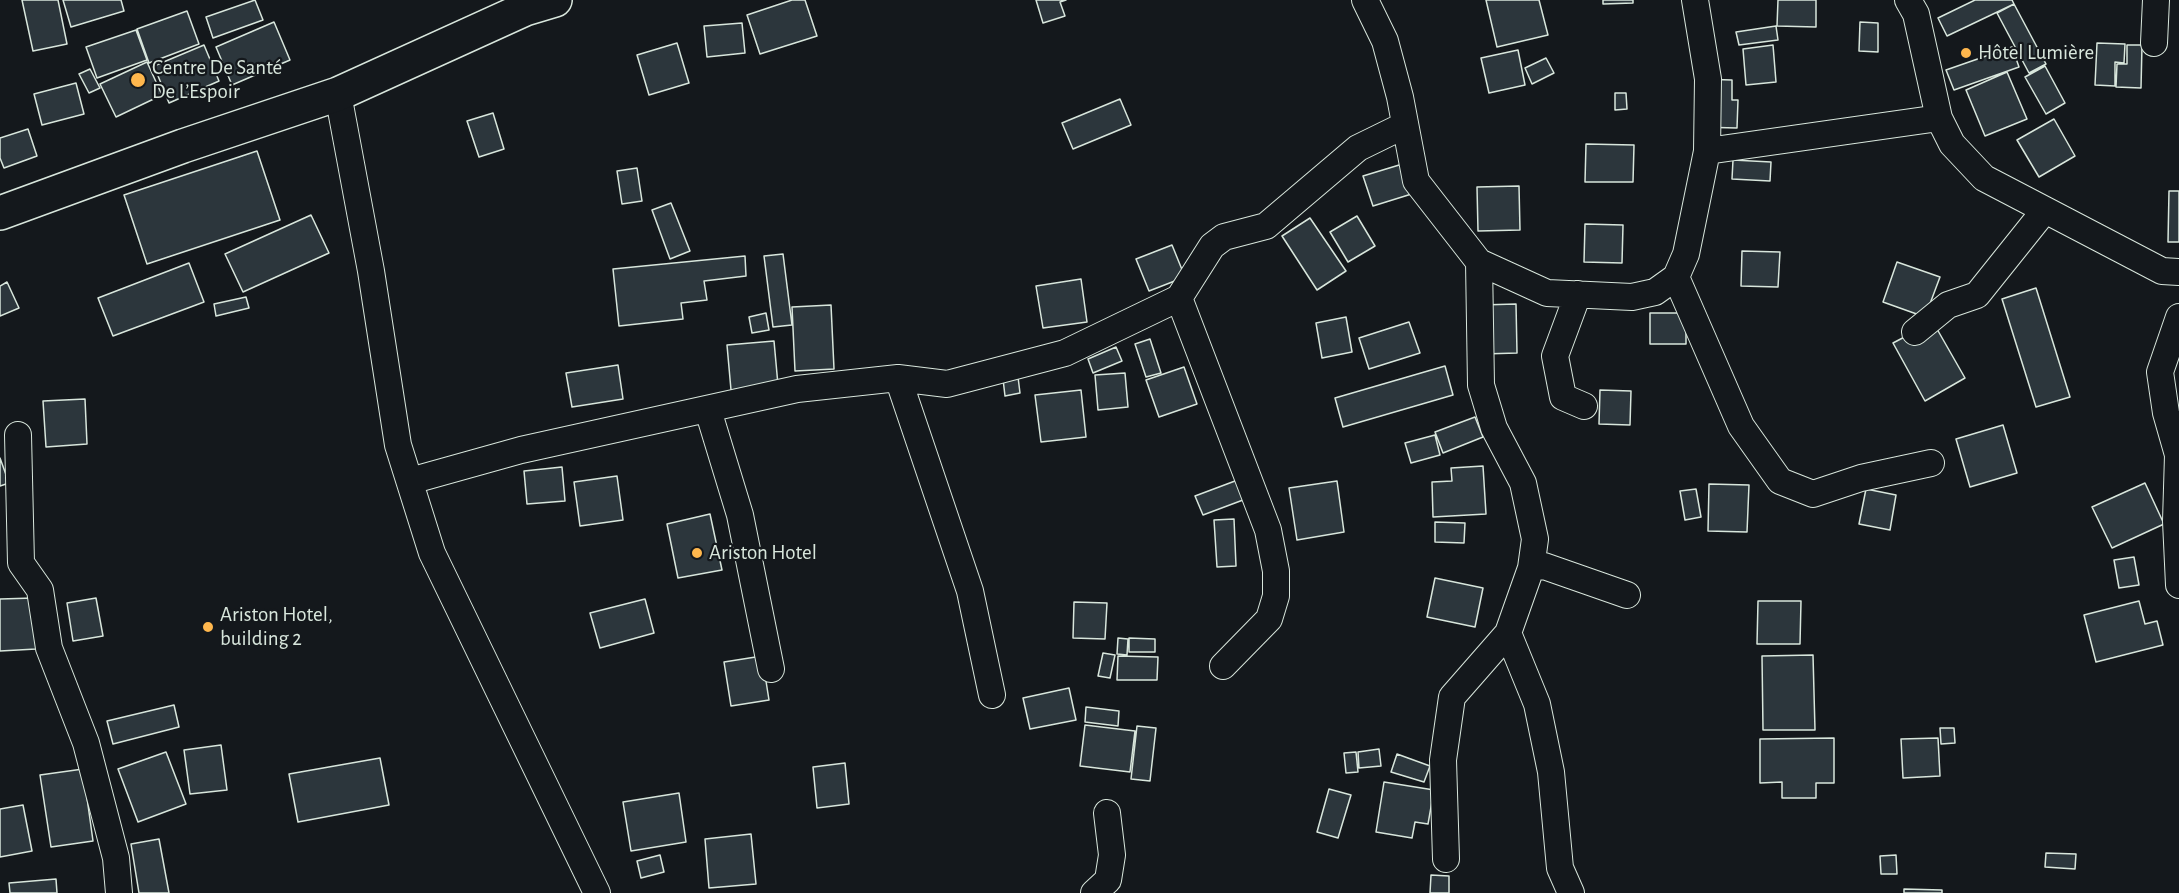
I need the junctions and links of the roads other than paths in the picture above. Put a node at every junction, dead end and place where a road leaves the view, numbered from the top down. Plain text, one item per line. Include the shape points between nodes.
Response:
1 (555, 0) edge
2 (1365, 0) edge
3 (1695, 0) edge
4 (1908, 0) edge
5 (2156, 0) edge
6 (2154, 43) dead end
7 (338, 94) junction
8 (1939, 118) junction
9 (1405, 125) junction
10 (1707, 151) junction
11 (2045, 210) junction
12 (0, 213) edge
13 (1479, 262) junction
14 (2179, 272) edge
15 (1676, 277) junction
16 (1578, 294) junction
17 (1179, 298) junction
18 (2179, 317) edge
19 (1915, 332) dead end
20 (898, 378) junction
21 (1584, 405) dead end
22 (708, 410) junction
23 (18, 435) dead end
24 (1931, 463) dead end
25 (410, 482) junction
26 (1531, 568) junction
27 (2179, 585) edge
28 (1627, 595) dead end
29 (1508, 633) junction
30 (1223, 666) dead end
31 (771, 669) dead end
32 (992, 695) dead end
33 (1107, 813) dead end
34 (1446, 859) dead end
35 (119, 893) edge
36 (597, 893) edge
37 (1094, 893) edge
38 (1571, 893) edge

1 - 7 main road via 525,9
2 - 9 street via 1385,41
3 - 10 street via 1708,79
4 - 8 street via 1916,14
5 - 6 street
7 - 12 main road
7 - 25 street via 398,445
8 - 10 street
8 - 11 street via 1952,144 1984,178
9 - 13 street via 1416,181
9 - 17 street via 1358,148 1266,226 1224,237 1212,246
10 - 15 street via 1686,254
11 - 14 street via 2162,271
11 - 19 street via 1977,295 1948,305
13 - 16 street via 1547,293
13 - 26 street via 1481,385 1494,428 1523,483 1535,539
15 - 16 street via 1655,292 1632,297
15 - 24 street via 1741,426 1780,482 1813,494 1861,478
16 - 21 street via 1555,356 1563,397
17 - 20 street via 1065,353 947,384
17 - 30 street via 1268,530 1276,571 1276,596 1269,619
18 - 27 street via 2160,372 2178,455
20 - 22 street via 797,389
20 - 32 street via 970,591
22 - 25 street via 521,450
22 - 31 street via 740,515
23 - 35 street via 21,564 40,590 49,648 86,743 116,858
25 - 36 street via 432,553
26 - 28 street via 1545,566
26 - 29 street
29 - 34 street via 1452,697 1443,760
29 - 38 street via 1537,704 1551,772 1560,868
33 - 37 street via 1112,855 1108,880

